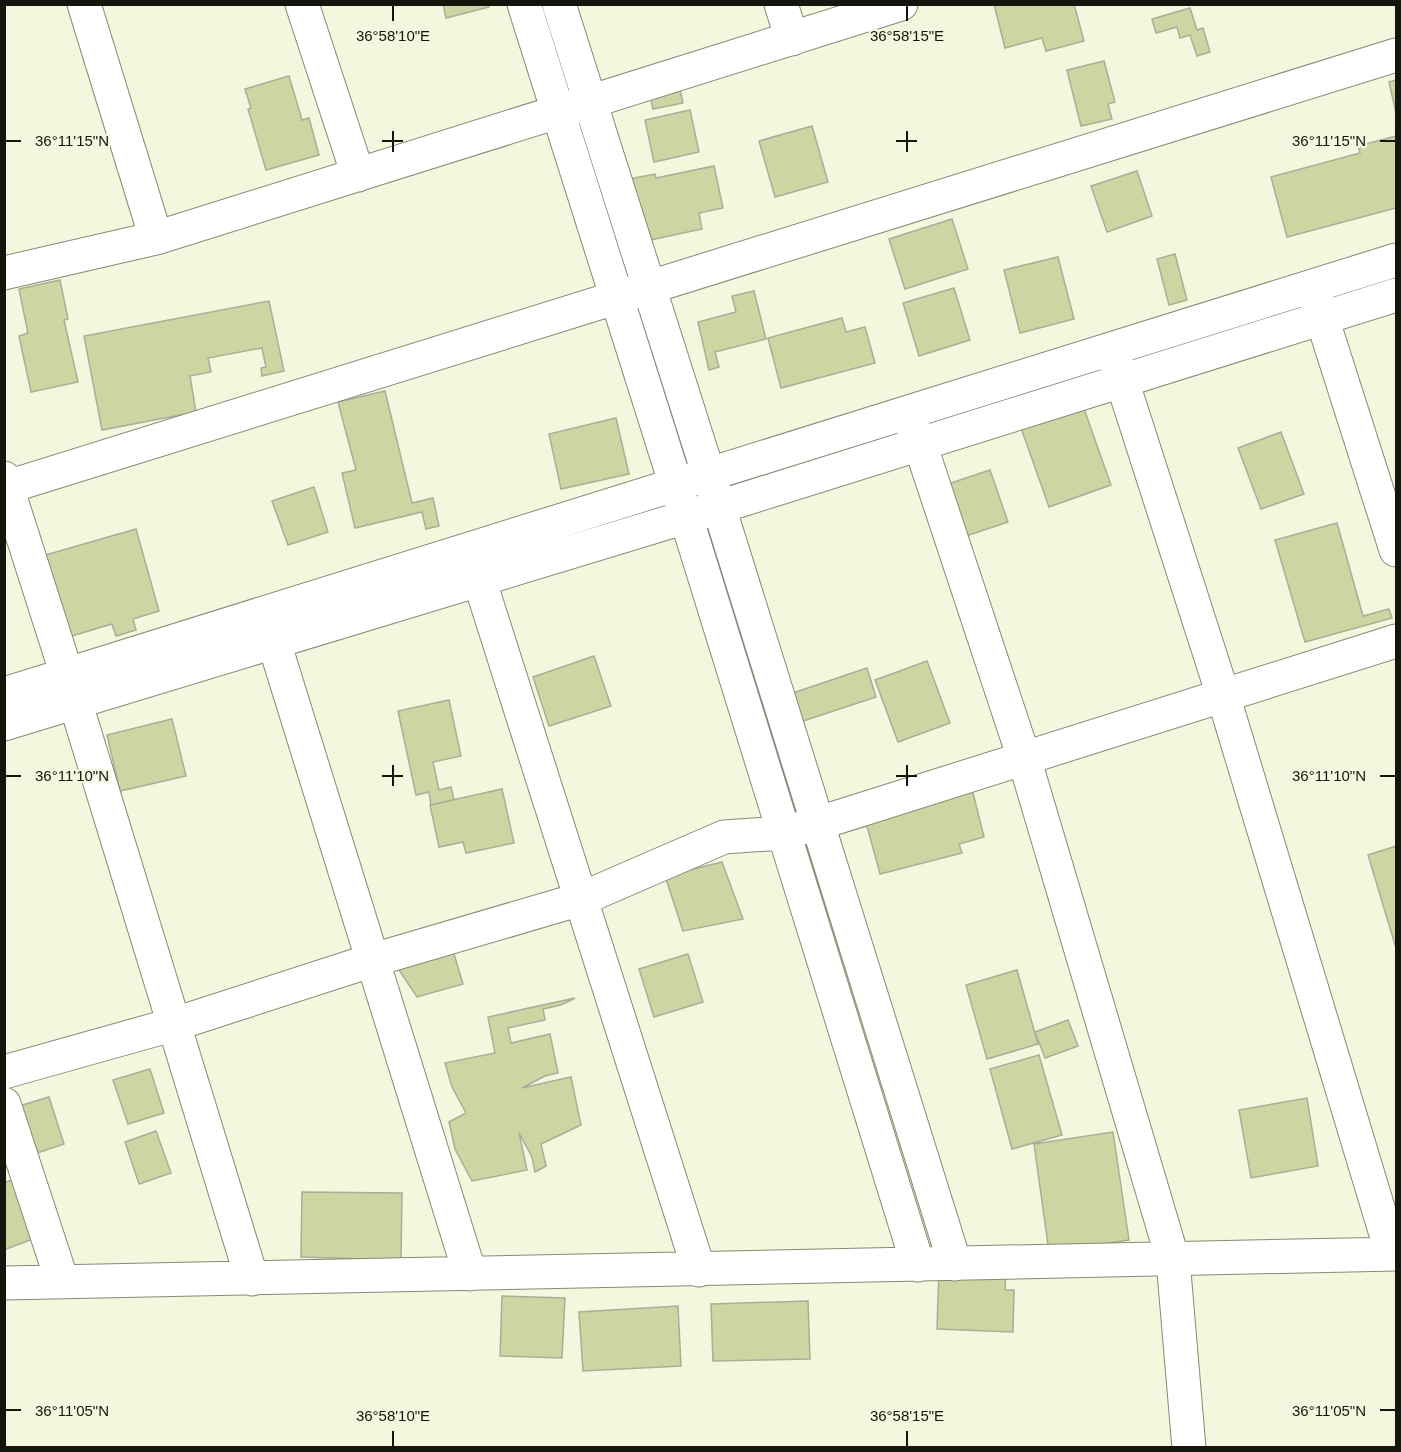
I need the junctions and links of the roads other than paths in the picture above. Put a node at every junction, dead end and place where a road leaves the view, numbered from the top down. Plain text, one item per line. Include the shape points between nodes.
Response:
1 (84, 4) edge
2 (302, 4) edge
3 (524, 4) edge
4 (559, 4) edge
5 (781, 4) edge
6 (902, 4) edge
7 (792, 39) junction
8 (1396, 55) edge
9 (590, 102) junction
10 (558, 112) junction
11 (358, 175) junction
12 (156, 238) junction
13 (1396, 260) edge
14 (4, 273) edge
15 (1311, 286) junction
16 (649, 289) junction
17 (1396, 295) edge
18 (616, 299) junction
19 (1323, 318) junction
20 (1112, 349) junction
21 (1122, 381) junction
22 (906, 413) junction
23 (920, 444) junction
24 (707, 475) junction
25 (6, 485) edge
26 (674, 485) junction
27 (719, 507) junction
28 (686, 517) junction
29 (1396, 550) edge
30 (474, 565) junction
31 (270, 627) junction
32 (1396, 641) edge
33 (71, 689) junction
34 (4, 694) edge
35 (1223, 695) junction
36 (4, 724) edge
37 (1024, 758) junction
38 (816, 824) junction
39 (783, 833) junction
40 (581, 899) junction
41 (373, 960) junction
42 (175, 1024) junction
43 (4, 1072) edge
44 (4, 1104) edge
45 (1394, 1254) edge
46 (1173, 1260) junction
47 (955, 1264) junction
48 (918, 1265) junction
49 (699, 1270) junction
50 (470, 1274) junction
51 (252, 1279) junction
52 (62, 1281) junction
53 (4, 1283) edge
54 (1189, 1448) edge

1 - 12 street
2 - 11 street
3 - 10 street
4 - 9 street
5 - 7 street
6 - 7 street
7 - 9 street
8 - 16 street
9 - 10 street
9 - 16 street
10 - 11 street
10 - 18 street
11 - 12 street
12 - 14 street
13 - 15 street
15 - 19 street
15 - 20 street
16 - 18 street
16 - 24 street
17 - 19 street
18 - 25 street
18 - 26 street
19 - 21 street
19 - 29 street
20 - 21 street
20 - 22 street
21 - 23 street
21 - 35 street
22 - 23 street
22 - 24 street
23 - 27 street
23 - 37 street
24 - 26 street
24 - 27 street
25 - 33 street
26 - 28 street
26 - 30 street
27 - 28 street
27 - 38 street
28 - 30 street
28 - 39 street
30 - 31 street
30 - 40 street
31 - 33 street
31 - 41 street
32 - 35 street
33 - 34 street
33 - 36 street
33 - 42 street
35 - 37 street
35 - 45 street
37 - 38 street
37 - 46 street
38 - 39 street
38 - 47 street
39 - 40 street via 724,837
39 - 48 street
40 - 41 street
40 - 49 street
41 - 42 street
41 - 50 street
42 - 43 street
42 - 51 street
44 - 52 street
45 - 46 street
46 - 47 street
46 - 54 street
47 - 48 street
48 - 49 street
49 - 50 street
50 - 51 street
51 - 52 street
52 - 53 street

